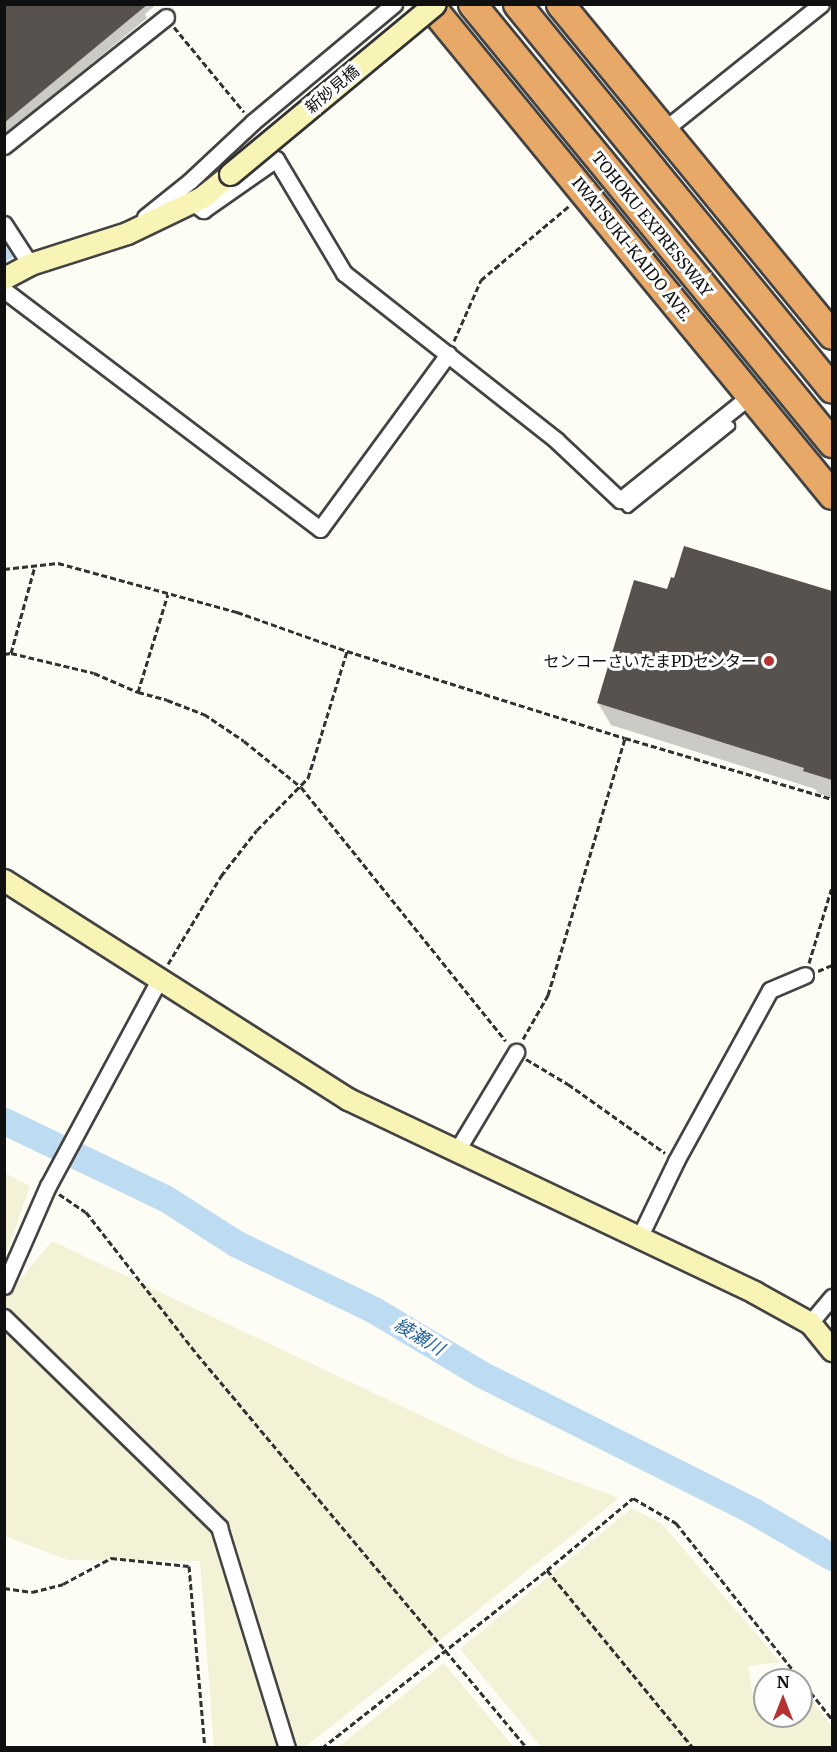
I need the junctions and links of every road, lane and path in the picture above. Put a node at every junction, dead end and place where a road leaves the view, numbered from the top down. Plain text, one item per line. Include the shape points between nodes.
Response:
1 (394, 4) edge
2 (429, 4) edge
3 (435, 4) edge
4 (471, 4) edge
5 (517, 4) edge
6 (560, 4) edge
7 (821, 4) edge
8 (166, 17) joint
9 (253, 122) junction
10 (664, 130) junction
11 (4, 146) edge
12 (585, 193) junction
13 (192, 202) junction
14 (4, 224) edge
15 (126, 232) junction
16 (30, 264) junction
17 (4, 278) edge
18 (4, 290) edge
19 (831, 329) edge
20 (448, 354) junction
21 (832, 389) edge
22 (751, 395) junction
23 (730, 426) dead end
24 (832, 443) edge
25 (832, 495) edge
26 (620, 500) junction
27 (35, 566) junction
28 (4, 569) edge
29 (168, 594) junction
30 (347, 651) junction
31 (11, 653) junction
32 (4, 654) edge
33 (138, 692) junction
34 (626, 738) junction
35 (300, 787) junction
36 (832, 799) edge
37 (4, 880) edge
38 (832, 887) edge
39 (805, 975) joint
40 (160, 978) junction
41 (516, 1052) junction
42 (456, 1152) junction
43 (676, 1161) junction
44 (48, 1186) junction
45 (639, 1238) junction
46 (4, 1286) edge
47 (832, 1297) edge
48 (4, 1317) edge
49 (810, 1323) junction
50 (832, 1350) edge
51 (547, 1570) junction
52 (4, 1588) edge
53 (447, 1650) junction
54 (832, 1719) edge
55 (205, 1748) edge
56 (287, 1748) edge
57 (322, 1748) edge
58 (527, 1748) edge
59 (693, 1748) edge

1 - 9 street
2 - 12 highway, IWATSUKI-KAIDO AVE.
3 - 13 street, 新妙見橋, bridge
4 - 24 highway, TOHOKU EXPRESSWAY
5 - 21 highway, TOHOKU EXPRESSWAY
6 - 10 highway
7 - 10 street
8 - 9 path
8 - 11 street
9 - 15 street via 190,181
10 - 19 highway
12 - 20 path via 482,280
12 - 22 highway, IWATSUKI-KAIDO AVE.
13 - 15 street, 新妙見橋
13 - 20 street via 203,210 276,159 344,273
14 - 16 street
15 - 16 street, 新妙見橋
16 - 17 street, 新妙見橋
18 - 20 street via 320,529
20 - 26 street via 556,440
22 - 25 highway, IWATSUKI-KAIDO AVE.
22 - 26 street
23 - 26 lane via 628,508
27 - 28 path
27 - 29 path via 58,563
27 - 31 path
29 - 30 path via 237,612
29 - 33 path
30 - 34 path
30 - 35 path via 308,778
31 - 32 path
31 - 33 path via 94,673
33 - 35 path via 204,714
34 - 36 path
34 - 41 path via 548,995
35 - 40 path via 257,830 221,876
35 - 41 path
37 - 40 street
38 - 39 path
39 - 43 street via 770,990
40 - 42 street via 348,1099
40 - 44 street
41 - 42 street
41 - 43 path
42 - 45 street
43 - 45 street
44 - 46 street
44 - 53 path via 86,1212 197,1354
45 - 49 street
47 - 49 street
48 - 56 street via 219,1527
49 - 50 street
51 - 53 path
51 - 54 path via 633,1498 676,1523
51 - 59 path
52 - 55 path via 32,1592 63,1584 111,1558 189,1566
53 - 57 path
53 - 58 path

